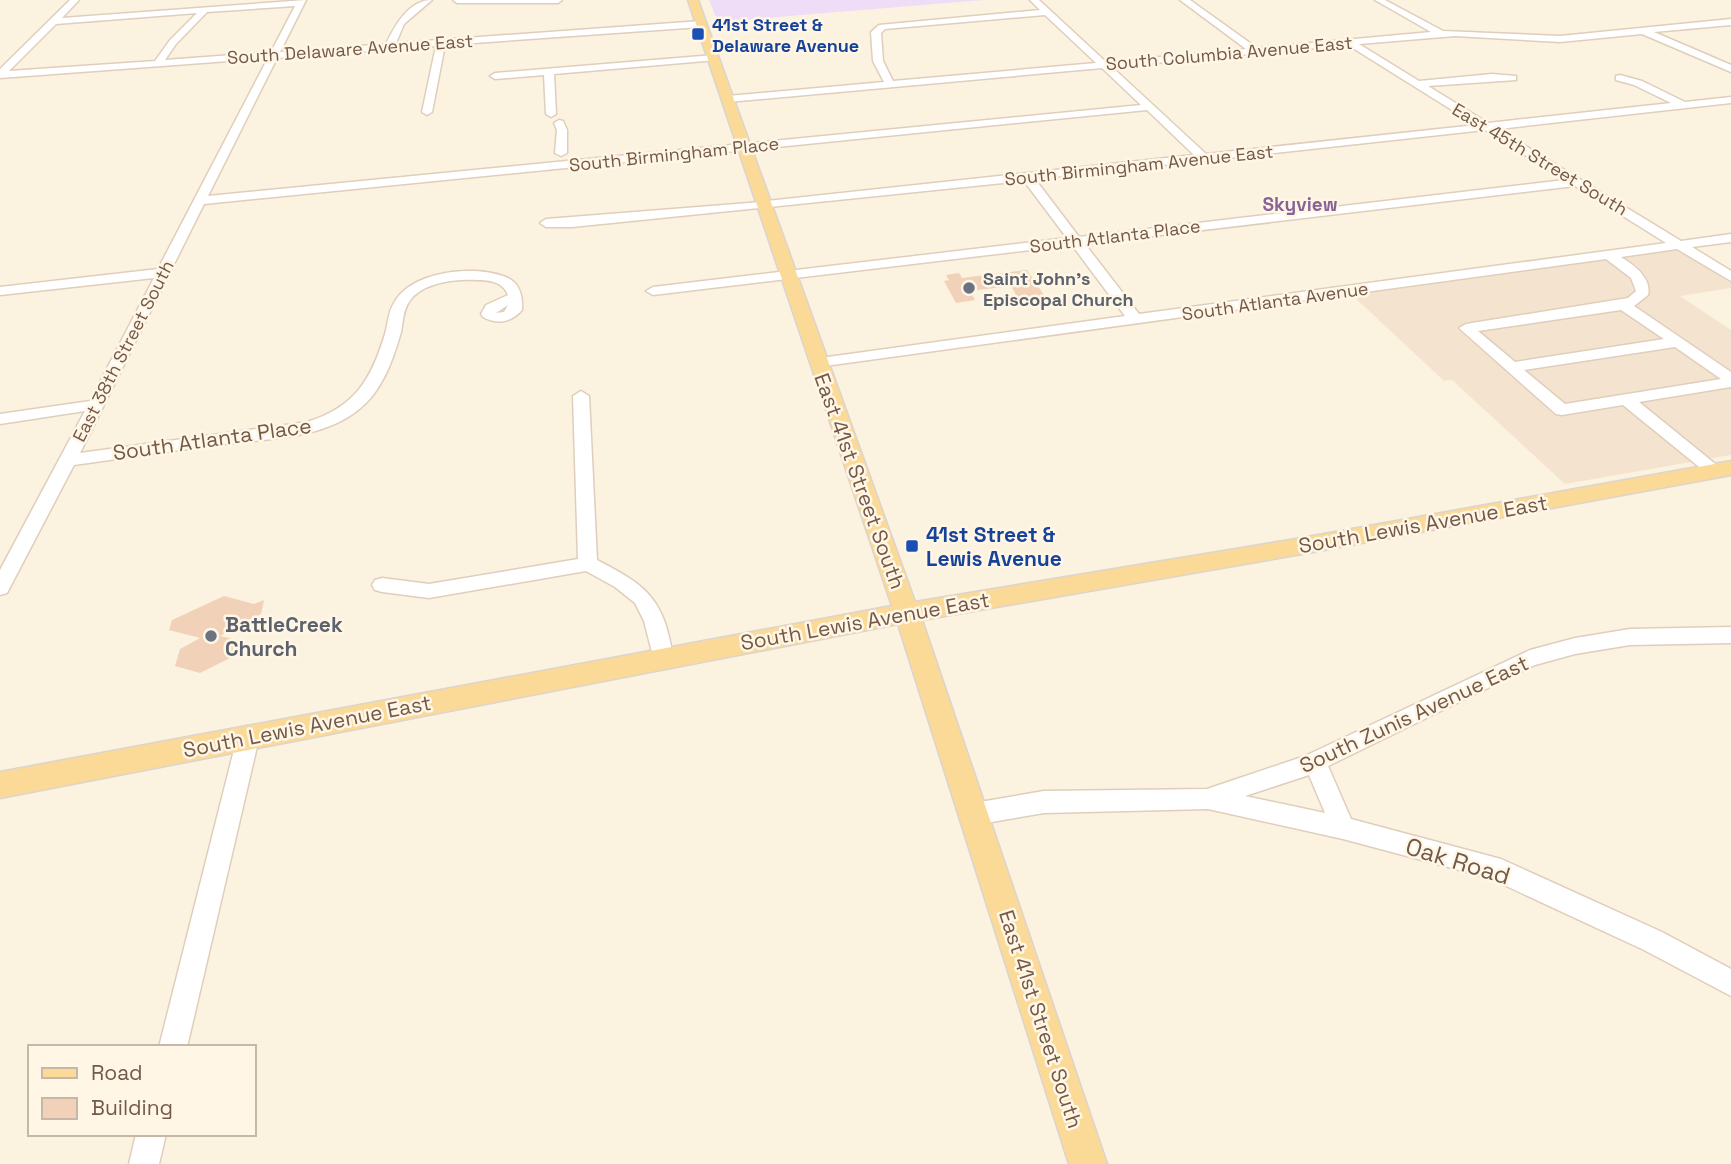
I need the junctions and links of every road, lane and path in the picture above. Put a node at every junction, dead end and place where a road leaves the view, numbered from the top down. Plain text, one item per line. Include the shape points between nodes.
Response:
1 (75, 0) edge
2 (428, 0) edge
3 (457, 0) edge
4 (558, 0) edge
5 (693, 0) edge
6 (1034, 0) edge
7 (1184, 0) edge
8 (1400, 0) edge
9 (1381, 1) edge
10 (301, 2) edge
11 (205, 10) junction
12 (1046, 12) junction
13 (56, 21) junction
14 (1731, 22) edge
15 (701, 23) junction
16 (1642, 30) junction
17 (1441, 34) junction
18 (441, 42) junction
19 (1349, 42) junction
20 (390, 46) junction
21 (1255, 51) junction
22 (274, 54) junction
23 (714, 58) junction
24 (158, 62) junction
25 (1104, 65) junction
26 (1731, 69) edge
27 (549, 72) junction
28 (0, 75) edge
29 (495, 76) dead end
30 (1513, 78) dead end
31 (1620, 78) dead end
32 (890, 84) junction
33 (1417, 84) junction
34 (727, 99) junction
35 (1731, 100) edge
36 (1684, 105) junction
37 (1149, 107) junction
38 (427, 112) dead end
39 (1487, 126) junction
40 (744, 147) junction
41 (561, 153) junction
42 (1204, 158) junction
43 (570, 164) junction
44 (542, 167) junction
45 (1027, 177) junction
46 (1577, 182) junction
47 (200, 201) junction
48 (764, 205) junction
49 (546, 223) dead end
50 (1731, 239) edge
51 (1076, 241) junction
52 (1680, 245) junction
53 (1611, 256) junction
54 (163, 273) junction
55 (788, 275) junction
56 (1731, 277) edge
57 (0, 290) edge
58 (653, 291) dead end
59 (515, 297) dead end
60 (1624, 305) junction
61 (1135, 319) junction
62 (1677, 342) junction
63 (818, 362) junction
64 (1512, 367) junction
65 (1731, 380) edge
66 (581, 396) dead end
67 (1635, 398) junction
68 (95, 405) junction
69 (0, 419) edge
70 (68, 460) junction
71 (1726, 468) edge
72 (23, 544) junction
73 (0, 548) edge
74 (588, 564) junction
75 (382, 584) dead end
76 (0, 588) edge
77 (907, 613) junction
78 (1731, 635) edge
79 (662, 659) junction
80 (248, 738) junction
81 (1315, 762) junction
82 (0, 785) edge
83 (1207, 799) junction
84 (974, 814) junction
85 (1343, 828) junction
86 (1731, 983) edge
87 (173, 1045) edge
88 (151, 1136) edge
89 (144, 1164) edge
90 (1088, 1164) edge

1 - 13 street
2 - 20 street via 400,23
3 - 4 street
5 - 15 main road, East 41st Street South
6 - 12 street
7 - 21 street
8 - 9 street
9 - 17 street
10 - 11 street
10 - 22 street, East 38th Street South
11 - 13 street
11 - 24 street
12 - 25 street
12 - 32 street via 889,25 876,32 878,61
13 - 28 street
14 - 16 street, South Columbia Avenue East
15 - 18 street, South Delaware Avenue East
15 - 23 main road, East 41st Street South
16 - 17 street, South Columbia Avenue East via 1545,39
16 - 26 street
17 - 19 street, South Columbia Avenue East
18 - 20 street, South Delaware Avenue East
18 - 38 street
19 - 21 street, South Columbia Avenue East
19 - 33 street, East 45th Street South
20 - 22 street, South Delaware Avenue East
21 - 25 street, South Columbia Avenue East
22 - 24 street, South Delaware Avenue East
22 - 47 street, East 38th Street South
23 - 27 street
23 - 34 main road, East 41st Street South
24 - 28 street, South Delaware Avenue East
25 - 32 street, South Columbia Avenue East
25 - 37 street
27 - 29 street
27 - 41 street via 555,119 562,130
30 - 33 street
31 - 36 street
32 - 34 street, South Columbia Avenue East
33 - 39 street, East 45th Street South
34 - 40 main road, East 41st Street South
35 - 36 street, South Birmingham Avenue East
36 - 39 street, South Birmingham Avenue East
37 - 40 street, South Birmingham Place
37 - 42 street
39 - 42 street, South Birmingham Avenue East
39 - 46 street, East 45th Street South
40 - 43 street, South Birmingham Place
40 - 48 main road, East 41st Street South
41 - 43 street
41 - 44 street via 543,157
42 - 45 street, South Birmingham Avenue East
43 - 44 street, South Birmingham Place
44 - 47 street, South Birmingham Place
45 - 48 street, South Birmingham Avenue East
45 - 51 street
46 - 51 street, South Atlanta Place
46 - 52 street, East 45th Street South
47 - 54 street, East 38th Street South
48 - 49 street, South Birmingham Avenue East
48 - 55 main road, East 41st Street South
50 - 52 street, South Atlanta Avenue
51 - 55 street, South Atlanta Place
51 - 61 street
52 - 53 street, South Atlanta Avenue
52 - 56 street, East 45th Street South
53 - 60 street via 1640,280 1643,292
53 - 61 street, South Atlanta Avenue
54 - 57 street
54 - 68 street, East 38th Street South
55 - 58 street, South Atlanta Place
55 - 63 main road, East 41st Street South
59 - 70 street, South Atlanta Place via 511,284 490,277 438,279 412,290 401,301 392,336 368,391 338,418 309,427
60 - 62 street
60 - 64 street via 1466,328
61 - 63 street, South Atlanta Avenue
62 - 64 street
62 - 65 street
63 - 77 main road, East 41st Street South
64 - 67 street via 1562,410
65 - 67 street
66 - 74 street
67 - 71 street
68 - 69 street
68 - 70 street, East 38th Street South
70 - 72 street, East 38th Street South
71 - 77 main road, South Lewis Avenue East
72 - 73 street
72 - 76 street, East 38th Street South
74 - 75 street via 429,591
74 - 79 street via 632,589 650,607
77 - 79 main road, South Lewis Avenue East
77 - 84 main road, East 41st Street South
78 - 81 street, South Zunis Avenue East via 1630,637 1530,658
79 - 80 main road, South Lewis Avenue East
80 - 82 main road, South Lewis Avenue East
80 - 87 street
81 - 83 street, South Zunis Avenue East
81 - 85 street
83 - 84 street, South Zunis Avenue East via 1044,802
83 - 85 street, Oak Road
84 - 90 main road, East 41st Street South
85 - 86 street, Oak Road via 1492,867 1653,941
88 - 89 street

